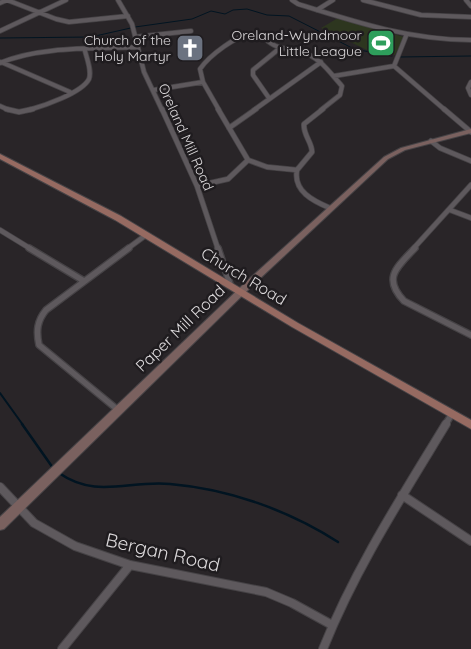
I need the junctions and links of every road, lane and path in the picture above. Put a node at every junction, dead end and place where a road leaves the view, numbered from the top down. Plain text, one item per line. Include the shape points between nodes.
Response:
1 (7, 0) edge
2 (66, 0) edge
3 (118, 0) edge
4 (292, 0) edge
5 (333, 0) edge
6 (363, 0) edge
7 (466, 0) edge
8 (0, 3) edge
9 (471, 6) edge
10 (317, 10) junction
11 (39, 13) junction
12 (128, 16) junction
13 (471, 17) edge
14 (0, 30) edge
15 (190, 31) dead end
16 (135, 36) junction
17 (406, 36) junction
18 (471, 40) edge
19 (138, 48) junction
20 (280, 48) junction
21 (85, 51) junction
22 (321, 62) junction
23 (1, 63) edge
24 (394, 66) junction
25 (334, 76) junction
26 (203, 82) junction
27 (471, 82) edge
28 (154, 90) junction
29 (70, 92) junction
30 (471, 95) edge
31 (269, 98) junction
32 (0, 106) edge
33 (228, 128) junction
34 (471, 132) edge
35 (431, 141) junction
36 (0, 156) edge
37 (248, 160) junction
38 (471, 161) edge
39 (297, 170) junction
40 (471, 185) edge
41 (197, 186) junction
42 (330, 208) junction
43 (450, 210) junction
44 (471, 218) edge
45 (0, 230) edge
46 (146, 234) junction
47 (84, 281) junction
48 (230, 284) junction
49 (241, 291) junction
50 (471, 335) edge
51 (118, 410) junction
52 (452, 414) junction
53 (471, 425) edge
54 (56, 470) joint
55 (0, 487) edge
56 (402, 495) junction
57 (18, 508) junction
58 (0, 525) edge
59 (471, 541) edge
60 (130, 565) junction
61 (332, 625) junction
62 (62, 649) edge
63 (323, 649) edge

1 - 8 street
1 - 11 street
2 - 11 street
3 - 12 street, Oreland Mill Road
4 - 10 street
5 - 10 street
6 - 13 street via 421,16
7 - 9 street
10 - 17 street
11 - 12 street via 69,22
11 - 14 street
12 - 16 street, Oreland Mill Road
15 - 16 street
16 - 19 street, Oreland Mill Road
17 - 18 street
17 - 24 street
19 - 21 street
19 - 28 street, Oreland Mill Road via 144,72
20 - 22 street via 304,52
20 - 26 street via 261,36 241,36 207,59 200,69
20 - 31 street via 253,70
21 - 23 street via 33,53
21 - 29 street via 90,77
22 - 25 street
22 - 31 street
23 - 29 street
24 - 25 street
24 - 34 street
25 - 39 street via 342,86 342,92 304,124 303,130 312,150
26 - 28 street
26 - 33 street
27 - 30 street via 468,88
28 - 41 street, Oreland Mill Road
29 - 32 street via 40,107 18,112
31 - 33 street
33 - 37 street
34 - 35 street, Paper Mill Road
35 - 38 street
35 - 42 street, Paper Mill Road via 399,150 386,158
36 - 46 main road, Church Road
37 - 39 street via 267,167
37 - 41 street via 228,179
39 - 42 street via 301,190 315,202
40 - 43 street
41 - 48 street, Oreland Mill Road
42 - 49 street, Paper Mill Road
43 - 44 street
43 - 50 street via 399,265 393,274 392,286 413,306
45 - 47 street
46 - 47 street
46 - 48 main road, Church Road
47 - 51 street via 40,317 36,334 39,346
48 - 49 main road, Church Road
49 - 51 street, Paper Mill Road
49 - 52 main road, Church Road
51 - 54 street, Paper Mill Road
52 - 53 main road, Church Road
52 - 56 street
54 - 57 main road, Paper Mill Road
55 - 57 street, Bergan Road
56 - 59 street
56 - 61 street
57 - 58 main road, Paper Mill Road
57 - 60 street, Bergan Road via 48,532
60 - 61 street, Bergan Road via 251,588 281,598
60 - 62 street
61 - 63 street

